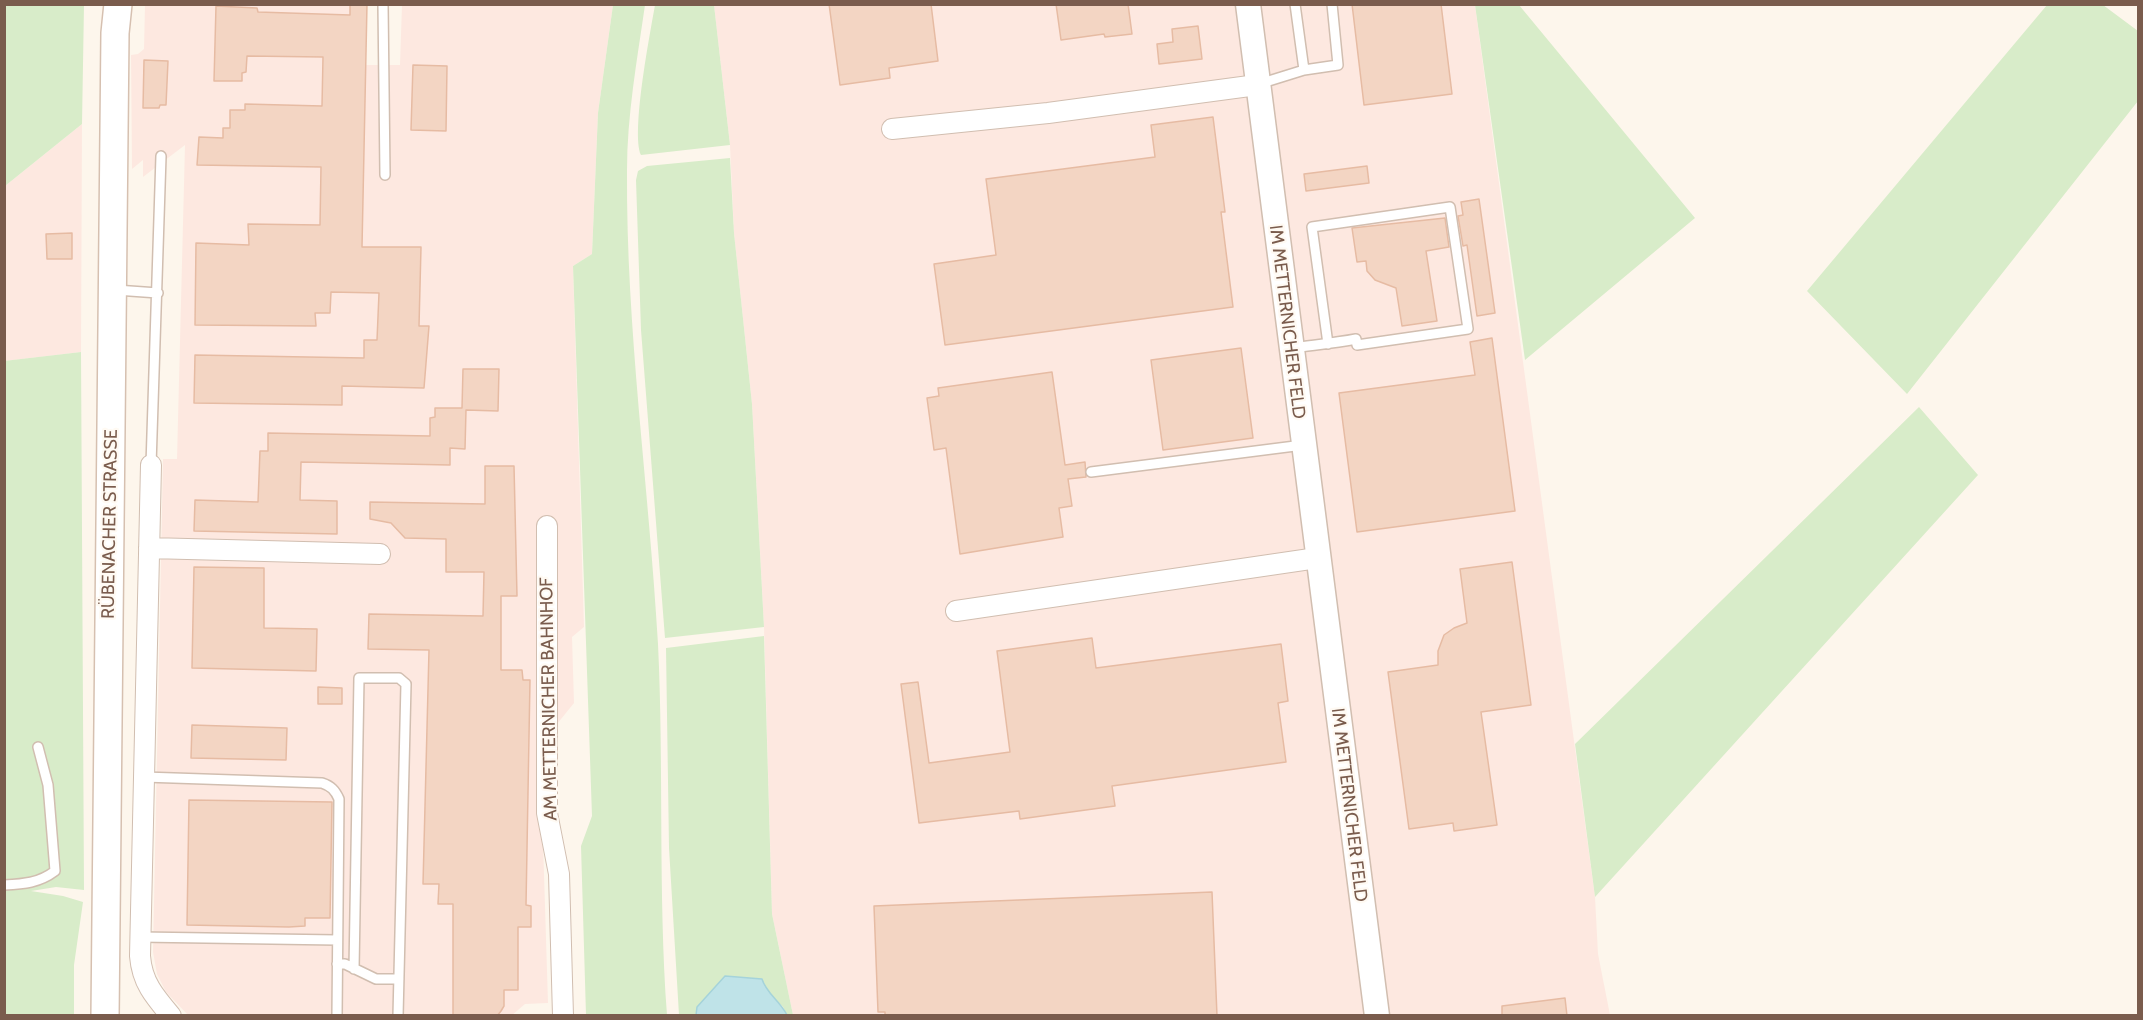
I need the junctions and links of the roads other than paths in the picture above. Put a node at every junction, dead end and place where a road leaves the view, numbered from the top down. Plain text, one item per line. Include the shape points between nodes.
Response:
1 (109, 4) edge
2 (118, 4) edge
3 (383, 4) edge
4 (1248, 4) edge
5 (1295, 4) edge
6 (1332, 4) edge
7 (115, 33) junction
8 (1304, 70) junction
9 (1257, 85) junction
10 (892, 129) dead end
11 (161, 156) dead end
12 (385, 175) dead end
13 (112, 290) junction
14 (158, 292) junction
15 (1328, 344) junction
16 (1291, 349) junction
17 (1303, 445) junction
18 (151, 465) joint
19 (1091, 472) dead end
20 (547, 526) dead end
21 (149, 548) junction
22 (380, 554) dead end
23 (1317, 558) junction
24 (956, 611) dead end
25 (38, 747) dead end
26 (144, 777) junction
27 (4, 885) edge
28 (140, 937) junction
29 (337, 940) junction
30 (337, 964) junction
31 (354, 969) junction
32 (399, 979) junction
33 (105, 1016) edge
34 (171, 1016) edge
35 (337, 1016) edge
36 (398, 1016) edge
37 (563, 1016) edge
38 (1377, 1016) edge

1 - 7 main road, RÜBENACHER STRASSE
2 - 7 main road, RÜBENACHER STRASSE
3 - 12 lane
4 - 9 street, IM METTERNICHER FELD
5 - 8 lane
6 - 8 lane via 1340,62
7 - 13 main road, RÜBENACHER STRASSE
8 - 9 lane
9 - 10 street
9 - 16 street, IM METTERNICHER FELD
11 - 14 lane
13 - 14 lane
13 - 33 main road, RÜBENACHER STRASSE
14 - 18 lane
15 - 15 lane via 1312,227 1450,207 1468,329 1357,345 1356,339
15 - 16 lane
16 - 17 street, IM METTERNICHER FELD
17 - 19 lane
17 - 23 street, IM METTERNICHER FELD
18 - 21 street
20 - 37 street, AM METTERNICHER BAHNHOF via 547,813 559,874
21 - 22 street
21 - 26 street
23 - 24 street
23 - 38 street, IM METTERNICHER FELD
25 - 27 lane via 48,785 55,871 31,883
26 - 28 street
26 - 29 lane via 330,785 339,799
28 - 29 lane
28 - 34 street via 145,981
29 - 30 lane
30 - 31 lane
30 - 35 lane
31 - 32 lane via 376,979
31 - 32 lane via 359,678 399,678 406,684
32 - 36 lane

